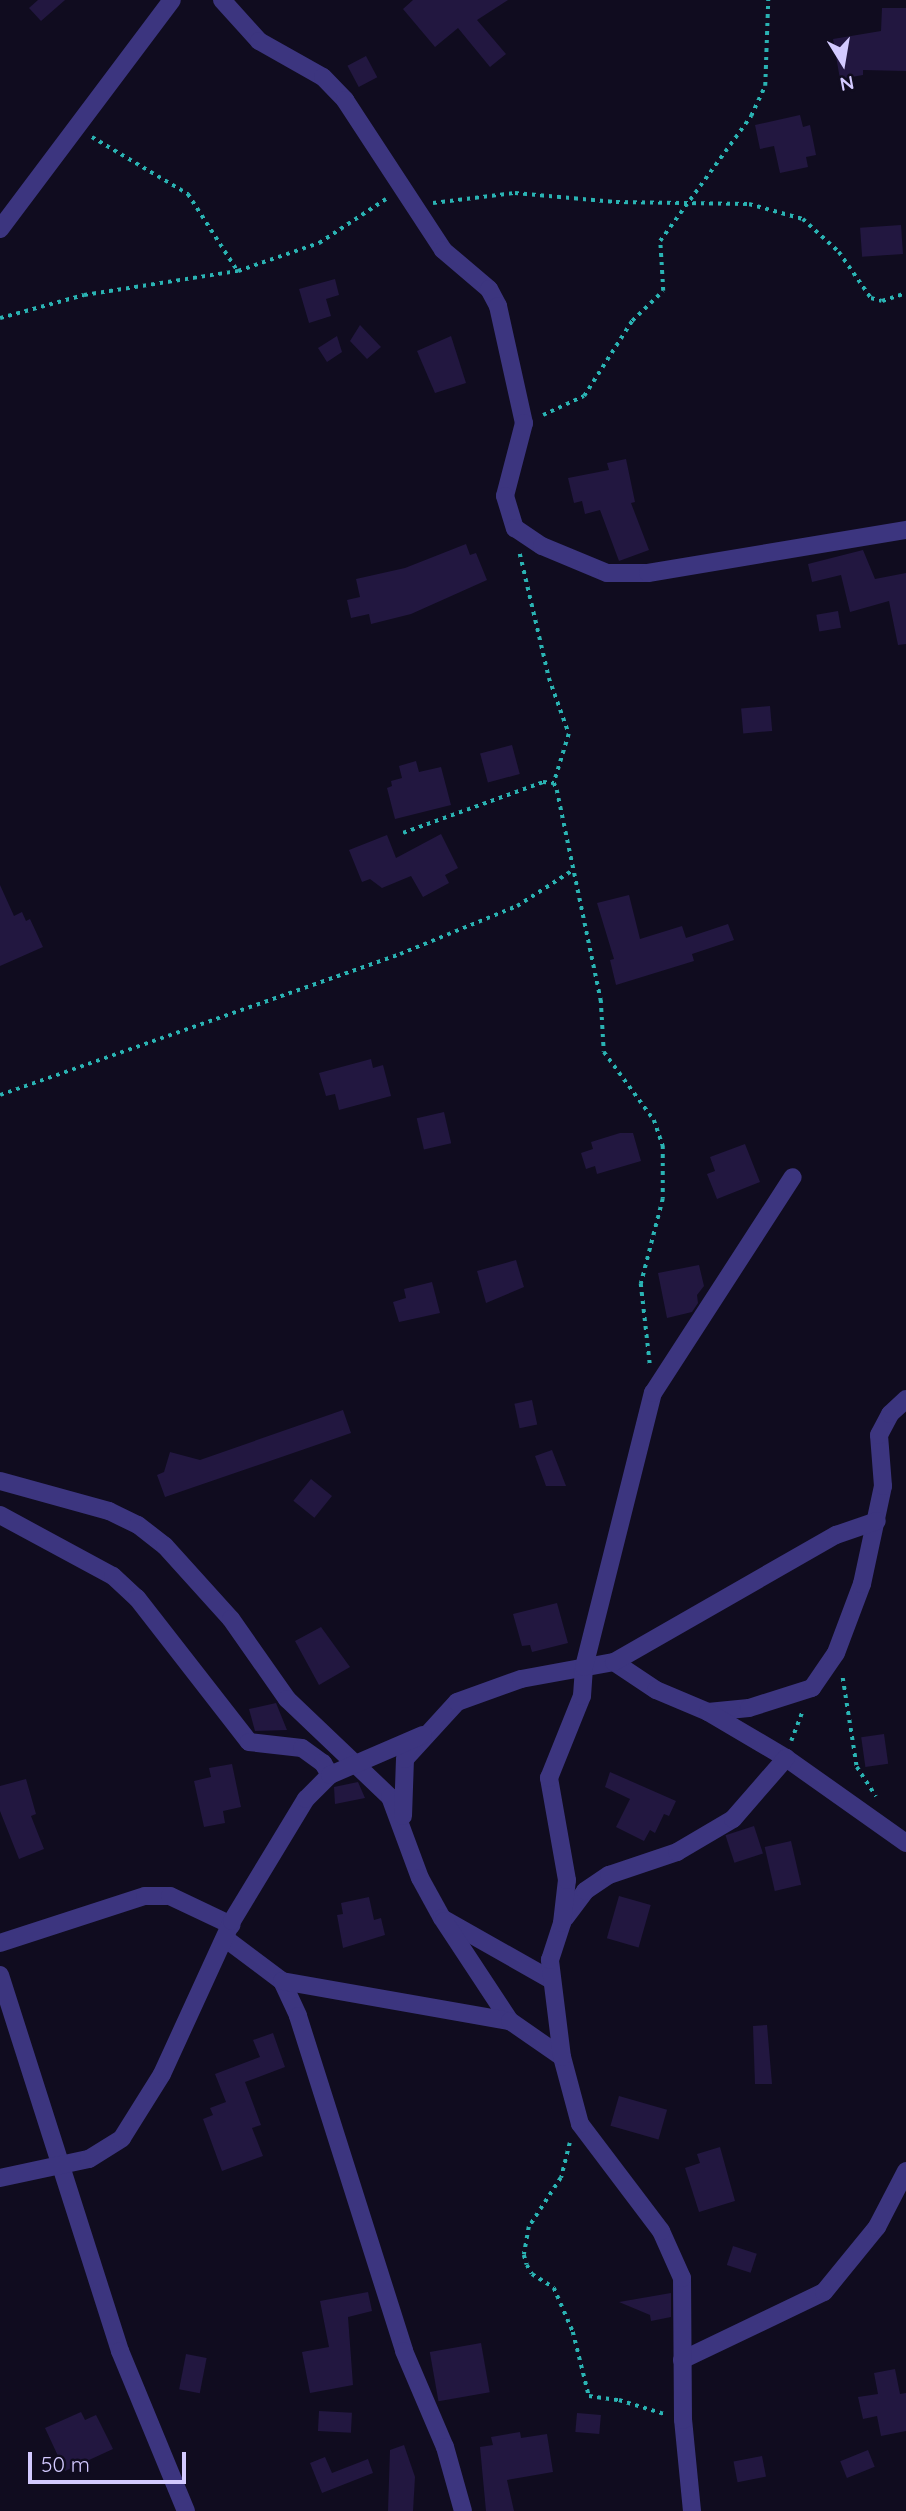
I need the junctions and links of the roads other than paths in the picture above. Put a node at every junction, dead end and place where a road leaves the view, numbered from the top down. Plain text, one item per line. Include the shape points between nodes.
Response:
1 (172, 0) edge
2 (222, 0) edge
3 (0, 229) edge
4 (906, 530) edge
5 (793, 1177) dead end
6 (906, 1399) edge
7 (0, 1481) edge
8 (0, 1515) edge
9 (877, 1521) junction
10 (614, 1662) junction
11 (584, 1667) junction
12 (708, 1712) junction
13 (422, 1735) junction
14 (786, 1758) junction
15 (353, 1764) junction
16 (330, 1775) junction
17 (404, 1826) junction
18 (906, 1843) edge
19 (442, 1918) junction
20 (562, 1923) junction
21 (229, 1932) junction
22 (0, 1943) edge
23 (0, 1975) edge
24 (550, 1979) junction
25 (282, 1981) junction
26 (510, 2021) junction
27 (562, 2057) junction
28 (64, 2164) junction
29 (906, 2171) edge
30 (0, 2178) edge
31 (682, 2360) junction
32 (186, 2511) edge
33 (463, 2511) edge
34 (692, 2511) edge

1 - 3 street
2 - 4 street via 259,41 323,77 345,100 443,250 489,289 498,306 524,423 505,496 515,528 542,546 607,573 648,573
5 - 11 street via 653,1393
6 - 9 street via 890,1414 879,1435 883,1486
7 - 15 street via 62,1496 138,1525 192,1574 231,1619 287,1699
8 - 16 street via 87,1559 121,1583 242,1737 257,1744 302,1748 313,1753
9 - 10 street via 835,1535
9 - 12 street via 862,1584 836,1653 813,1688 749,1708
10 - 11 street
10 - 12 street via 648,1685
11 - 13 street via 484,1689 457,1702
11 - 20 street via 582,1696 549,1778 567,1880
12 - 14 street
13 - 15 street
13 - 17 street via 410,1750 402,1776
14 - 18 street
14 - 20 street via 733,1819 677,1852 609,1875 584,1891
15 - 16 street
15 - 17 street via 390,1797
16 - 21 street via 306,1799
17 - 19 street via 419,1878
19 - 24 street
19 - 26 street
20 - 24 street via 550,1960
21 - 22 street via 170,1896 145,1896
21 - 25 street
21 - 28 street via 162,2074 122,2138 99,2155
23 - 28 street
24 - 27 street
25 - 26 street
25 - 33 street via 354,2183 404,2351 445,2448
26 - 27 street
27 - 31 street via 580,2124 675,2255 685,2303
28 - 30 street
28 - 32 street via 120,2351
29 - 31 street via 877,2227 824,2292
31 - 34 street

